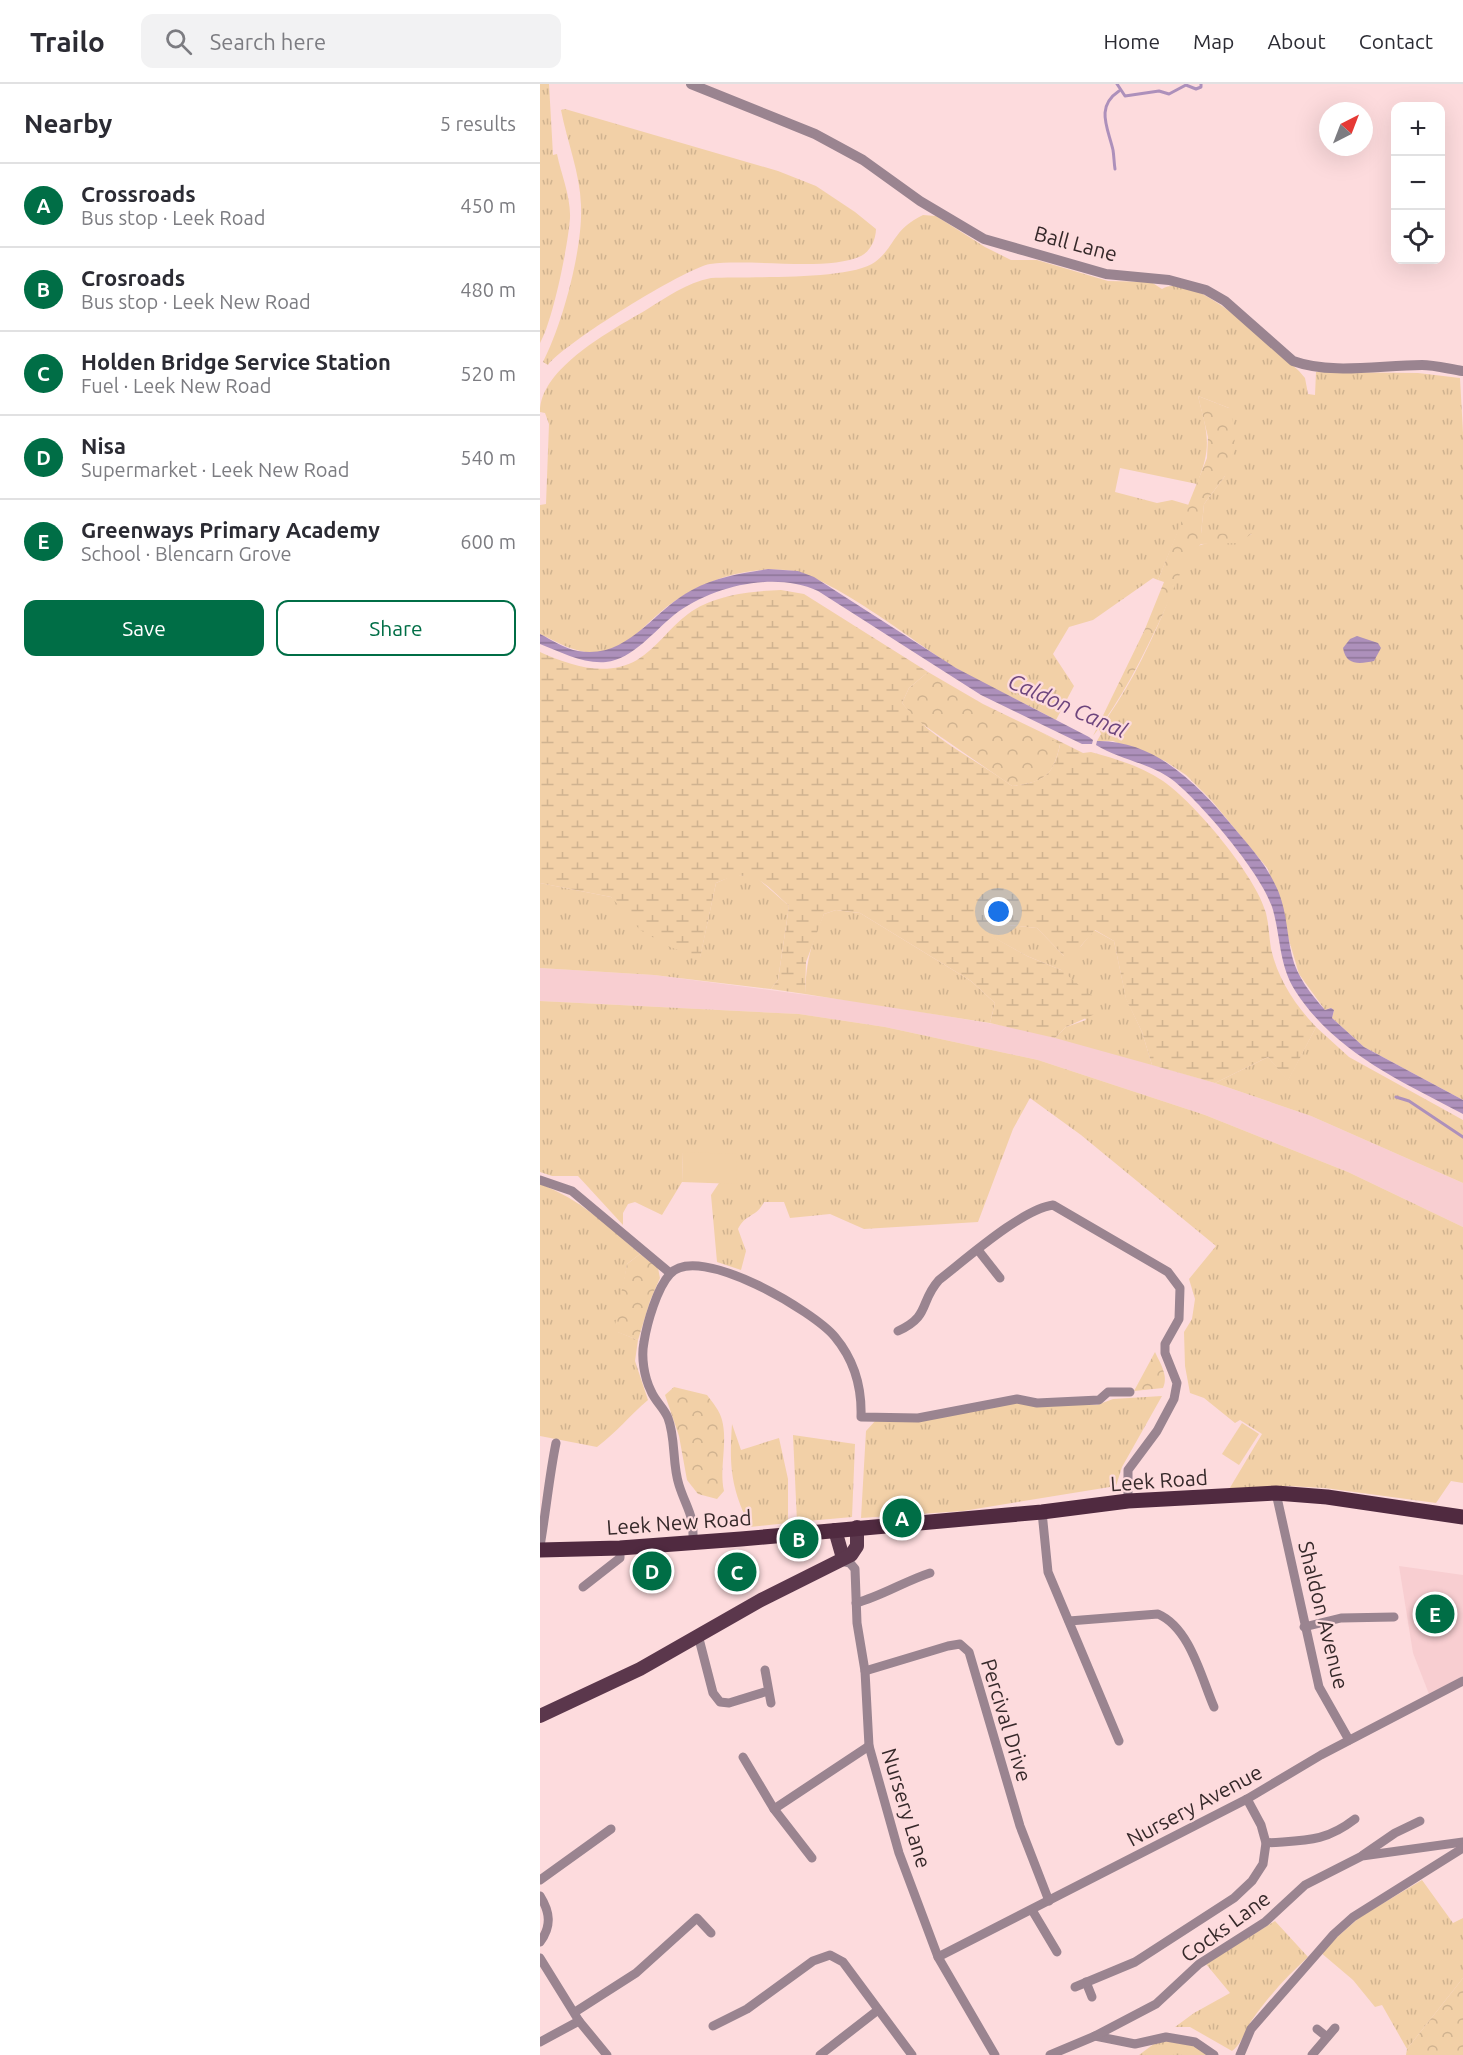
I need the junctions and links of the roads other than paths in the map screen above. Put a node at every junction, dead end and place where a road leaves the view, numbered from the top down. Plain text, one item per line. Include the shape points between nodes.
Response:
1 (692, 84) edge
2 (1463, 371) edge
3 (540, 1180) edge
4 (978, 1250) junction
5 (670, 1273) junction
6 (1000, 1278) dead end
7 (898, 1331) dead end
8 (1130, 1392) dead end
9 (558, 1449) dead end
10 (1276, 1493) junction
11 (1128, 1501) junction
12 (1042, 1512) junction
13 (1463, 1517) edge
14 (857, 1527) junction
15 (835, 1530) junction
16 (693, 1542) junction
17 (540, 1548) edge
18 (620, 1548) junction
19 (842, 1559) junction
20 (930, 1573) dead end
21 (583, 1587) dead end
22 (856, 1603) junction
23 (1394, 1617) dead end
24 (1069, 1621) junction
25 (1304, 1627) junction
26 (698, 1635) junction
27 (765, 1670) dead end
28 (865, 1671) junction
29 (1463, 1681) edge
30 (768, 1691) junction
31 (771, 1703) dead end
32 (1214, 1707) dead end
33 (540, 1716) edge
34 (1349, 1740) junction
35 (1119, 1741) dead end
36 (869, 1746) junction
37 (743, 1757) dead end
38 (1247, 1799) junction
39 (774, 1809) junction
40 (1355, 1820) dead end
41 (1420, 1821) dead end
42 (611, 1829) dead end
43 (1463, 1842) edge
44 (1266, 1843) junction
45 (1463, 1848) edge
46 (1362, 1857) junction
47 (812, 1858) dead end
48 (540, 1880) edge
49 (540, 1896) edge
50 (1049, 1901) junction
51 (1032, 1910) junction
52 (711, 1933) dead end
53 (540, 1942) edge
54 (1057, 1952) dead end
55 (938, 1957) junction
56 (540, 1958) edge
57 (1086, 1982) junction
58 (1075, 1987) dead end
59 (1092, 1997) dead end
60 (878, 2010) junction
61 (577, 2016) junction
62 (713, 2026) dead end
63 (1335, 2028) dead end
64 (1317, 2029) dead end
65 (1095, 2036) junction
66 (1327, 2037) junction
67 (540, 2042) edge
68 (607, 2055) edge
69 (820, 2055) edge
70 (912, 2055) edge
71 (995, 2055) edge
72 (1050, 2055) edge
73 (1214, 2055) edge
74 (1240, 2055) edge
75 (1312, 2055) edge

1 - 2 street, Ball Lane via 815,134 853,154 984,239 1106,274 1169,280 1206,290 1225,301 1293,361 1316,366 1424,365
3 - 5 street via 572,1191
4 - 6 street
4 - 7 street via 932,1288 914,1323
4 - 11 street via 1043,1207 1053,1205 1168,1272 1180,1288 1179,1319 1165,1344 1177,1383 1174,1399 1157,1431 1128,1470
5 - 8 street via 681,1268 708,1268 736,1275 814,1316 836,1337 853,1365 862,1393 861,1418 918,1418 1017,1399 1037,1403 1087,1401 1099,1400 1108,1392
5 - 16 street via 653,1308 643,1344 644,1368 650,1391 668,1417 678,1484 692,1514
9 - 17 street
10 - 11 highway, Leek Road
10 - 13 highway, Leek Road
10 - 25 street, Shaldon Avenue
11 - 12 highway, Leek Road
12 - 14 highway, Leek Road
12 - 24 street via 1048,1572
14 - 15 highway, Leek New Road
14 - 19 main road via 857,1546 851,1556
15 - 16 highway, Leek New Road
15 - 19 main road
16 - 18 highway, Leek New Road
17 - 18 highway, Leek New Road
18 - 21 street via 620,1558
19 - 22 street, Nursery Lane via 855,1569
19 - 26 main road
20 - 22 street
22 - 28 street, Nursery Lane
23 - 25 street via 1341,1618
24 - 32 street via 1158,1614 1166,1617 1183,1635
24 - 35 street
25 - 34 street, Shaldon Avenue via 1319,1687
26 - 30 street via 720,1702
26 - 33 main road via 640,1669
27 - 30 street
28 - 36 street, Nursery Lane
28 - 50 street, Percival Drive via 948,1646 960,1644 969,1652 1020,1826
29 - 34 street, Nursery Avenue
30 - 31 street
34 - 38 street, Nursery Avenue
36 - 39 street
36 - 55 street, Nursery Lane via 899,1853
37 - 39 street
38 - 44 street
38 - 50 street, Nursery Avenue
39 - 47 street
40 - 44 street via 1320,1839
41 - 46 street
42 - 48 street
43 - 46 street, Cocks Lane
44 - 57 street via 1263,1864 1234,1898 1135,1962
45 - 74 street via 1353,1917 1334,1934 1251,2029
46 - 65 street, Cocks Lane via 1299,1888 1265,1922 1199,1964 1156,2004
49 - 53 street via 549,1913 547,1932
50 - 51 street, Nursery Avenue
51 - 54 street
51 - 55 street, Nursery Avenue
52 - 61 street via 698,1918 636,1973
55 - 71 street, Nursery Lane
56 - 61 street
57 - 58 street
57 - 59 street
60 - 62 street via 843,1962 830,1955 813,1961 747,2009
60 - 69 street
60 - 70 street
61 - 67 street
61 - 68 street
63 - 66 street
64 - 66 street
65 - 72 street, Cocks Lane
65 - 73 street via 1135,2044 1166,2037 1195,2042
66 - 75 street

